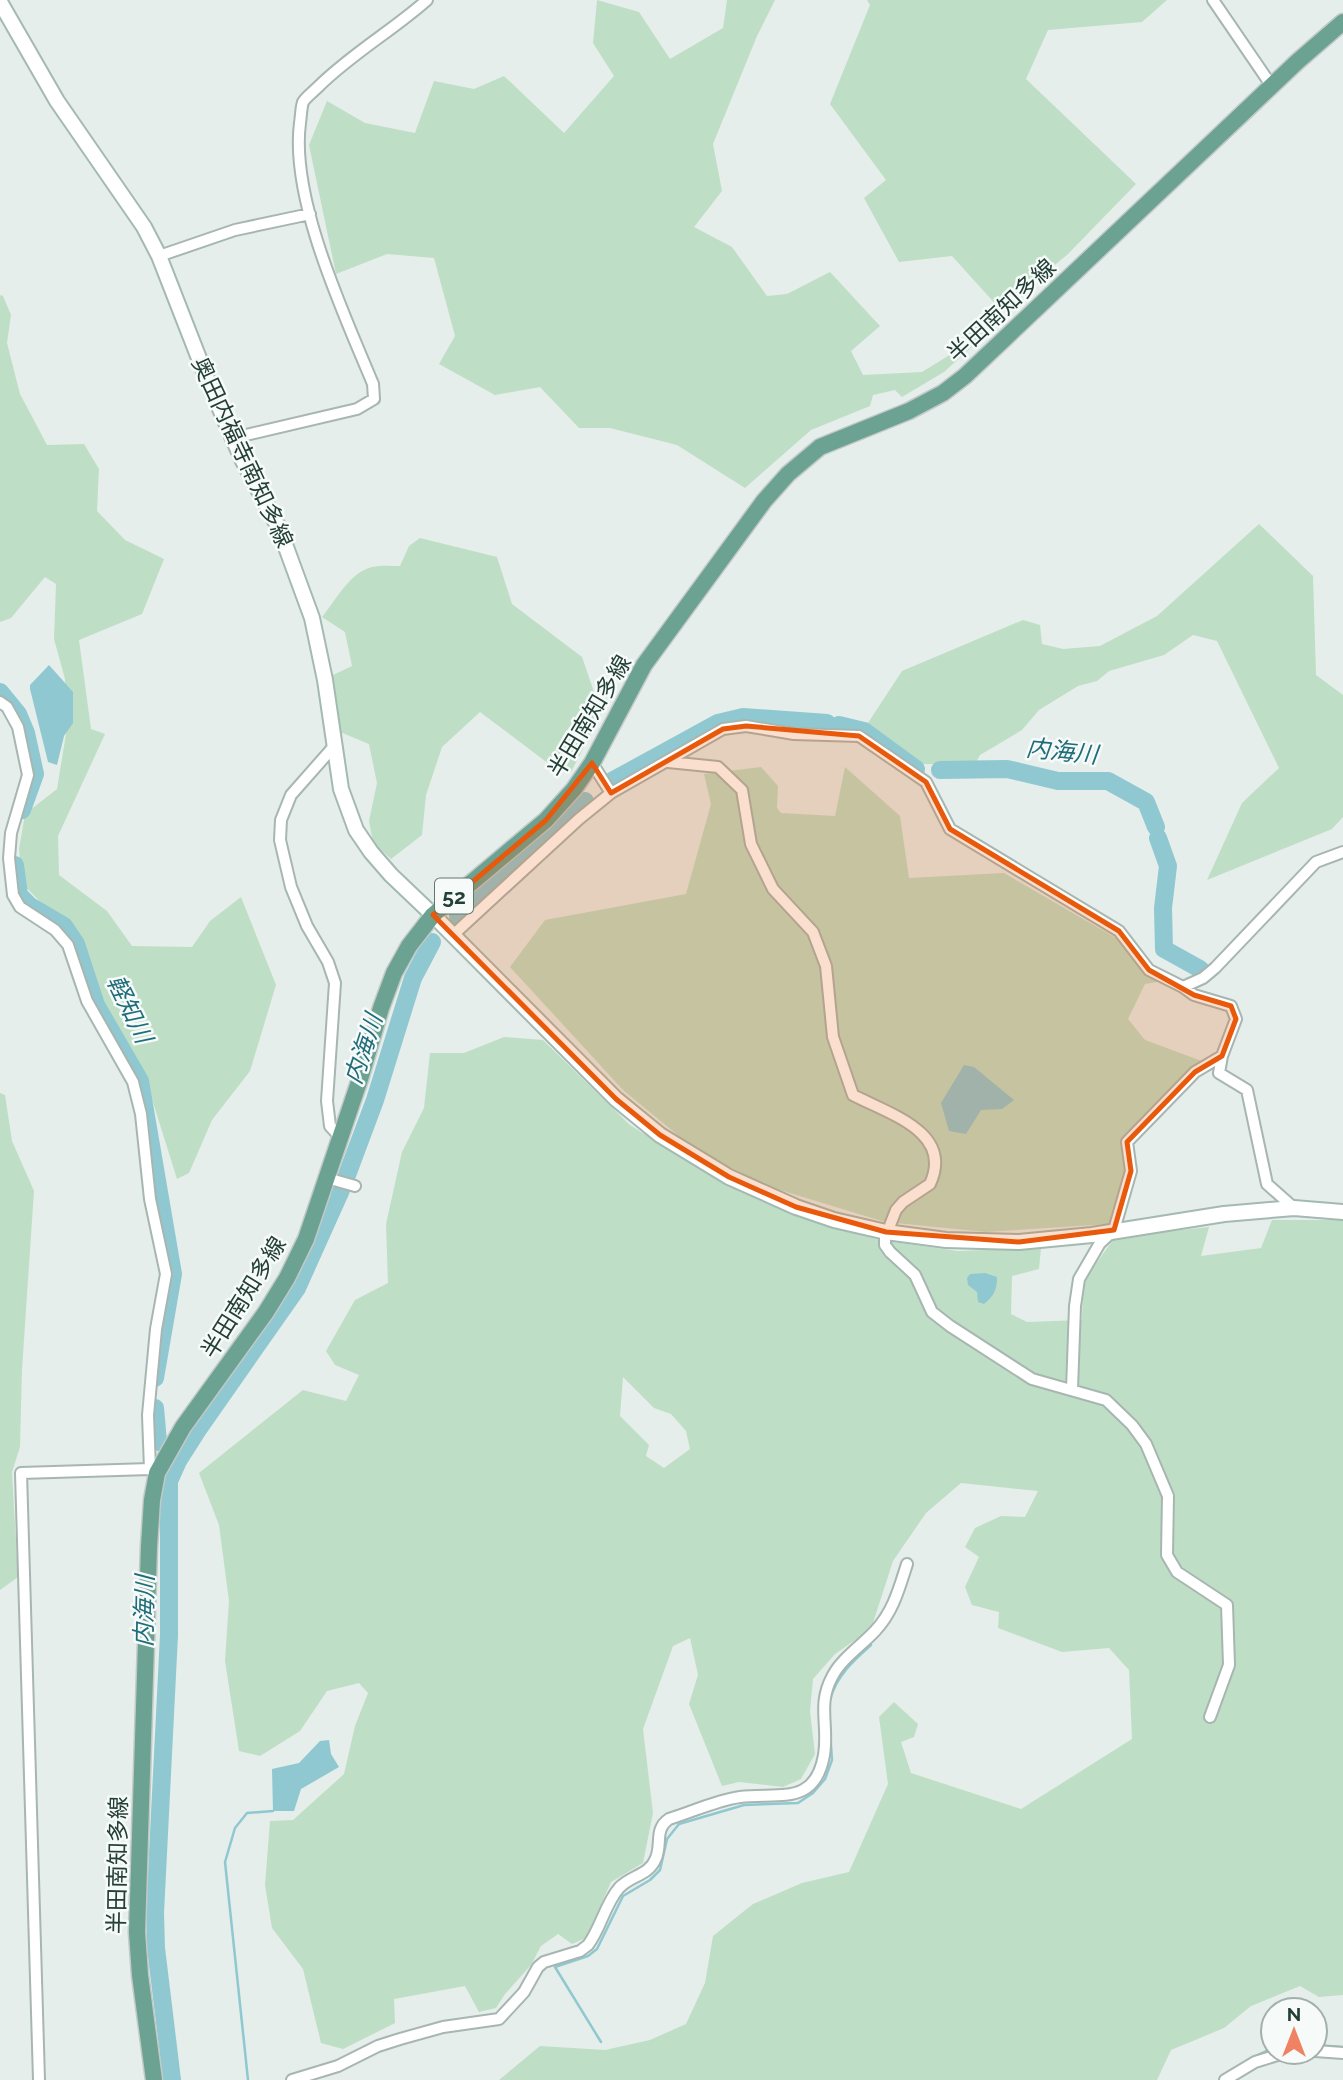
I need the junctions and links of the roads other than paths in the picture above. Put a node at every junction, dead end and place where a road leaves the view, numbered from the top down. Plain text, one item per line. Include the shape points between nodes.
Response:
1 (427, 0) edge
2 (1213, 0) edge
3 (0, 2) edge
4 (1343, 22) edge
5 (1271, 85) junction
6 (310, 214) junction
7 (159, 257) junction
8 (233, 438) junction
9 (0, 702) edge
10 (336, 744) junction
11 (668, 762) junction
12 (592, 763) junction
13 (611, 793) junction
14 (1343, 852) edge
15 (433, 915) junction
16 (453, 935) junction
17 (1183, 987) junction
18 (1222, 1056) junction
19 (341, 1138) junction
20 (327, 1178) junction
21 (355, 1186) dead end
22 (1294, 1209) junction
23 (1343, 1212) edge
24 (1114, 1230) junction
25 (886, 1232) junction
26 (1072, 1389) junction
27 (154, 1471) junction
28 (907, 1564) dead end
29 (1210, 1717) dead end
30 (1259, 2061) edge
31 (39, 2080) edge
32 (154, 2080) edge
33 (292, 2080) edge
34 (1225, 2080) edge

1 - 6 street via 338,67 304,102 299,160
2 - 5 street
3 - 7 main road, 奥田内福寺南知多線 via 57,101 144,227
4 - 5 main road, 半田南知多線 / 52
5 - 12 main road, 半田南知多線 / 52 via 965,376 909,411 820,447 788,474 644,665
6 - 7 street via 235,230
6 - 8 street via 331,284 373,384 374,400 357,409
7 - 8 main road, 奥田内福寺南知多線
8 - 10 main road, 奥田内福寺南知多線 via 279,528 302,588
9 - 27 street via 18,727 28,775 11,834 13,895 20,907 55,930 68,945 87,1001 133,1082 141,1114 150,1199 166,1274 148,1415
10 - 15 main road, 奥田内福寺南知多線 via 341,789 356,830 391,875
10 - 19 street via 291,795 281,820 280,840 291,887 335,984 327,1101 330,1126
11 - 13 street
11 - 17 street via 723,729 746,726 794,734 859,736 926,782 950,829 1119,931 1149,970
11 - 25 street via 718,767 742,790 751,844 773,889 813,932 826,966 833,1037 853,1095 911,1124 932,1143 935,1169 930,1184 903,1202
12 - 13 street
12 - 15 main road, 半田南知多線 / 52 via 546,820
13 - 16 street
14 - 17 street via 1316,862 1215,968
15 - 16 main road, 奥田内福寺南知多線
15 - 19 main road, 半田南知多線 / 52 via 394,974
16 - 25 main road, 奥田内福寺南知多線 via 615,1099 660,1135 768,1196 834,1220
17 - 18 street via 1231,1006 1236,1019
18 - 22 street via 1219,1073 1247,1090 1267,1184
18 - 24 street via 1195,1072 1127,1142 1131,1171
19 - 20 main road, 半田南知多線 / 52
20 - 21 street
20 - 27 main road, 半田南知多線 / 52 via 287,1278
22 - 23 main road, 奥田内福寺南知多線
22 - 24 main road, 奥田内福寺南知多線
24 - 25 main road, 奥田内福寺南知多線 via 987,1243
24 - 26 street via 1100,1243 1079,1279
25 - 26 street via 885,1245 915,1275 937,1317 1032,1379
26 - 29 street via 1106,1400 1139,1434 1168,1496 1167,1555 1177,1572 1227,1605 1229,1665
27 - 31 street via 21,1473
27 - 32 main road, 半田南知多線 / 52 via 137,1933
28 - 33 street via 894,1606 825,1689 821,1767 808,1786 787,1797 739,1797 662,1823 656,1858 641,1876 619,1888 588,1945 544,1962 499,2019 400,2039
30 - 34 street

